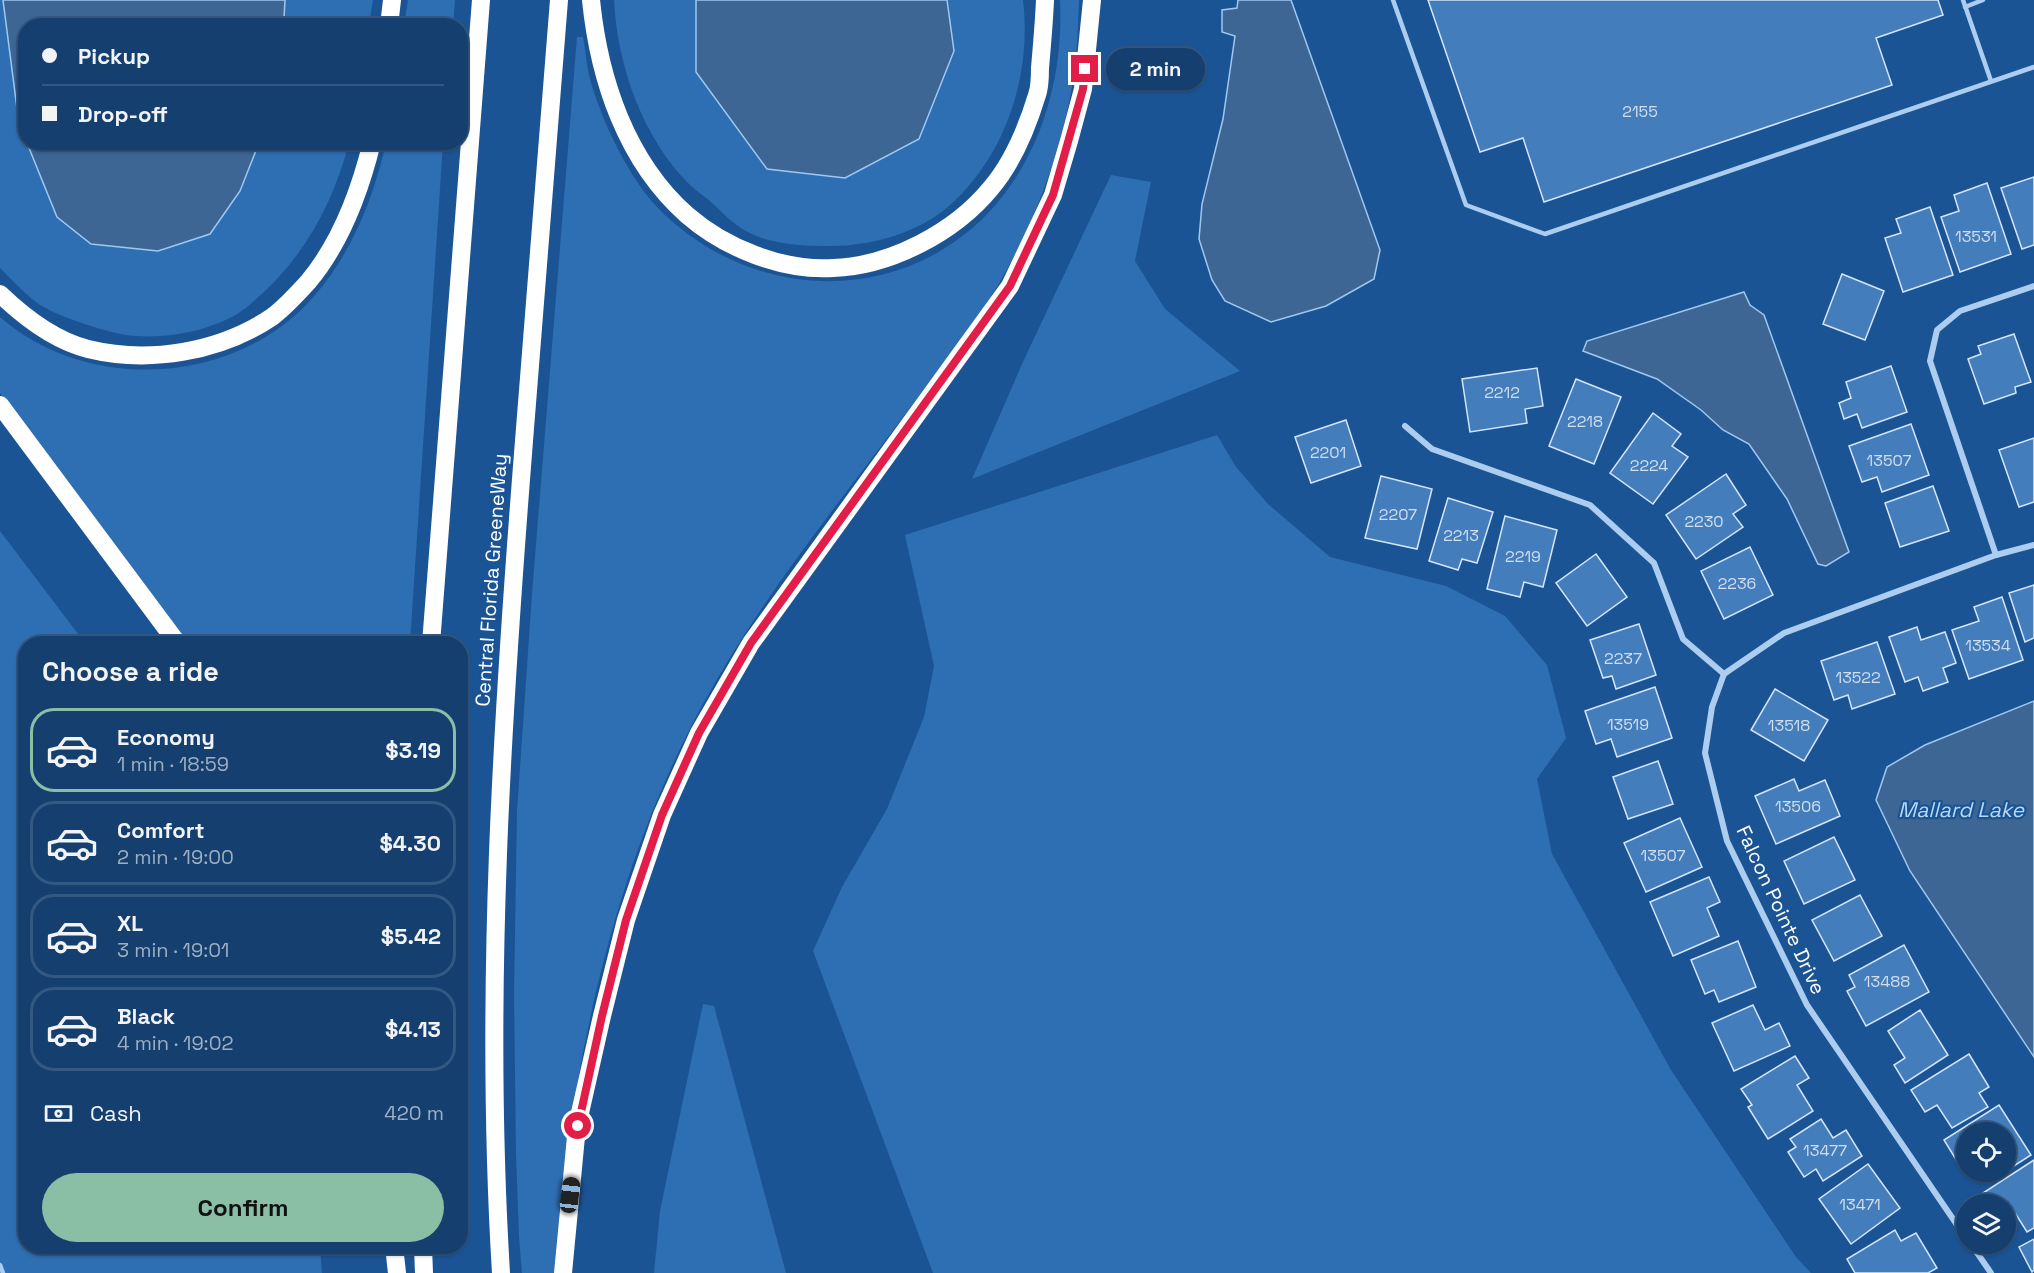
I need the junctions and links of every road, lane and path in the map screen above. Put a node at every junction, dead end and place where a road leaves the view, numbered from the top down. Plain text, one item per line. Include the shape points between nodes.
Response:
1 (392, 0) edge
2 (481, 0) edge
3 (559, 0) edge
4 (591, 0) edge
5 (1045, 0) edge
6 (1092, 0) edge
7 (1393, 0) edge
8 (1963, 0) edge
9 (1983, 0) edge
10 (1965, 7) junction
11 (389, 18) edge
12 (2034, 67) edge
13 (1991, 81) junction
14 (370, 150) edge
15 (2034, 286) edge
16 (0, 294) edge
17 (0, 405) edge
18 (1405, 426) dead end
19 (2034, 545) edge
20 (1996, 555) junction
21 (172, 636) edge
22 (432, 636) edge
23 (1724, 674) junction
24 (1956, 1223) edge
25 (395, 1254) edge
26 (423, 1254) edge
27 (1978, 1254) edge
28 (0, 1265) edge
29 (3, 1273) edge
30 (397, 1273) edge
31 (424, 1273) edge
32 (501, 1273) edge
33 (562, 1273) edge
34 (1991, 1273) edge

1 - 11 highway
2 - 22 highway
3 - 32 highway, Central Florida GreeneWay via 509,632 497,843 494,1062
4 - 5 highway via 602,62 617,112 636,152 662,188 687,215 720,239 792,265 833,268 877,261 925,242 956,222 992,188 1019,144 1038,92
6 - 33 highway via 1083,89 1069,141 1053,195 1010,286 751,643 699,733 662,815 626,920 602,1016 578,1126
7 - 13 lane via 1466,205 1545,234
8 - 10 lane
9 - 10 lane
10 - 13 lane
12 - 13 lane
14 - 16 highway via 350,209 308,282 273,316 240,333 201,348 154,355 87,349 45,330
15 - 20 street via 1960,311 1937,330 1930,361
17 - 21 highway
18 - 23 street via 1432,449 1590,505 1654,564 1683,639
19 - 20 street
20 - 23 street via 1784,633
23 - 24 street, Falcon Pointe Drive via 1712,707 1705,753 1727,841 1807,1005
25 - 30 highway
26 - 31 highway
27 - 34 street
28 - 29 lane

